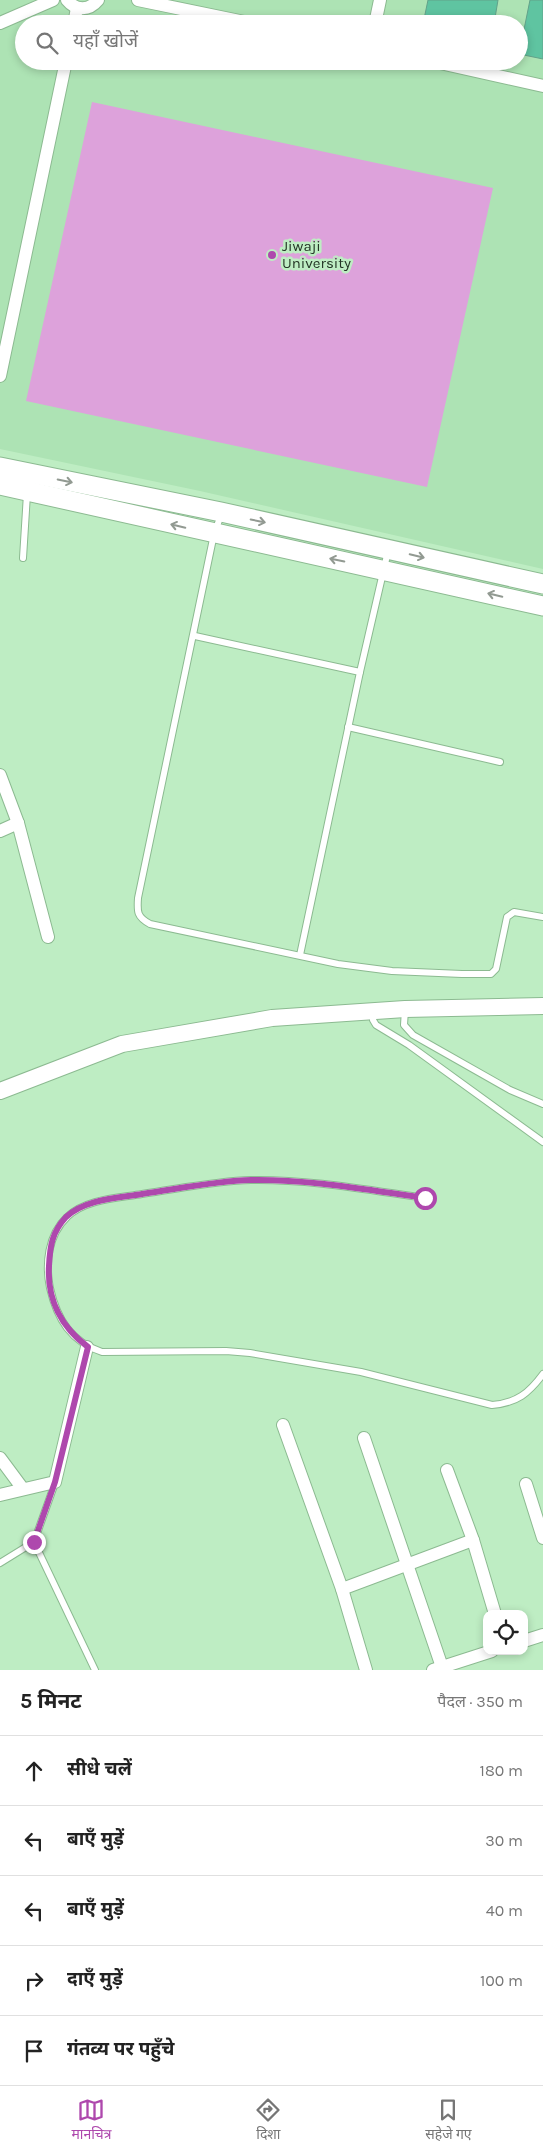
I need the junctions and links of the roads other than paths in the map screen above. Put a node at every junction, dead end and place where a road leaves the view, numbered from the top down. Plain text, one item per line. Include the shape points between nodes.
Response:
1 (53, 0) edge
2 (98, 0) edge
3 (138, 0) edge
4 (380, 0) edge
5 (72, 4) edge
6 (18, 15) edge
7 (210, 15) edge
8 (377, 15) edge
9 (15, 16) edge
10 (0, 23) edge
11 (64, 70) edge
12 (471, 70) edge
13 (543, 86) edge
14 (0, 376) edge
15 (0, 467) edge
16 (29, 482) junction
17 (0, 485) edge
18 (221, 512) junction
19 (214, 534) junction
20 (388, 549) junction
21 (23, 558) dead end
22 (383, 570) junction
23 (543, 584) edge
24 (543, 606) edge
25 (194, 636) junction
26 (360, 672) junction
27 (348, 727) junction
28 (500, 762) dead end
29 (0, 775) edge
30 (18, 823) junction
31 (0, 831) edge
32 (543, 917) edge
33 (48, 937) dead end
34 (300, 956) junction
35 (543, 1006) edge
36 (405, 1009) junction
37 (374, 1011) junction
38 (0, 1090) edge
39 (543, 1104) edge
40 (543, 1142) edge
41 (425, 1198) dead end
42 (88, 1347) junction
43 (543, 1374) edge
44 (283, 1425) dead end
45 (364, 1438) dead end
46 (0, 1458) edge
47 (447, 1470) dead end
48 (55, 1482) junction
49 (526, 1484) dead end
50 (24, 1489) junction
51 (0, 1495) edge
52 (543, 1538) edge
53 (473, 1540) junction
54 (34, 1542) junction
55 (0, 1563) edge
56 (407, 1564) junction
57 (342, 1589) junction
58 (493, 1610) edge
59 (543, 1635) edge
60 (528, 1640) edge
61 (483, 1654) edge
62 (438, 1669) edge
63 (95, 1670) edge
64 (366, 1670) edge

1 - 6 street
2 - 5 street via 90,7
3 - 7 street
4 - 8 street
9 - 10 street
11 - 14 street
12 - 13 street
15 - 16 main road
16 - 17 main road
16 -> 18 main road
19 -> 16 main road
16 - 21 lane
18 - 19 lane
18 -> 20 main road
22 -> 19 main road
19 - 25 lane
20 - 22 lane
20 -> 23 main road
24 -> 22 main road
22 - 26 lane
25 - 26 lane
25 - 34 lane via 137,912 150,924
26 - 27 lane
27 - 28 lane
27 - 34 lane
29 - 30 street
30 - 31 street
30 - 33 street
32 - 34 lane via 514,912 507,917 496,969 491,974 392,971
35 - 36 street
36 - 37 street
36 - 39 lane via 404,1025 413,1035 510,1090
37 - 38 street via 272,1018 122,1044
37 - 40 lane via 376,1025 417,1050
41 - 42 lane via 326,1185 252,1180 89,1204 68,1216 51,1240 48,1279 60,1320 74,1337
42 - 43 lane via 102,1352 250,1353 361,1372 492,1405 506,1404 526,1394
42 - 48 street
44 - 57 street
45 - 56 street
46 - 50 street
47 - 53 street
48 - 50 street
48 - 54 lane
49 - 52 street
50 - 51 street
53 - 56 street
53 - 58 street
54 - 55 lane
54 - 63 lane
56 - 57 street
56 - 62 street
57 - 64 street
59 - 60 street
61 - 62 street

